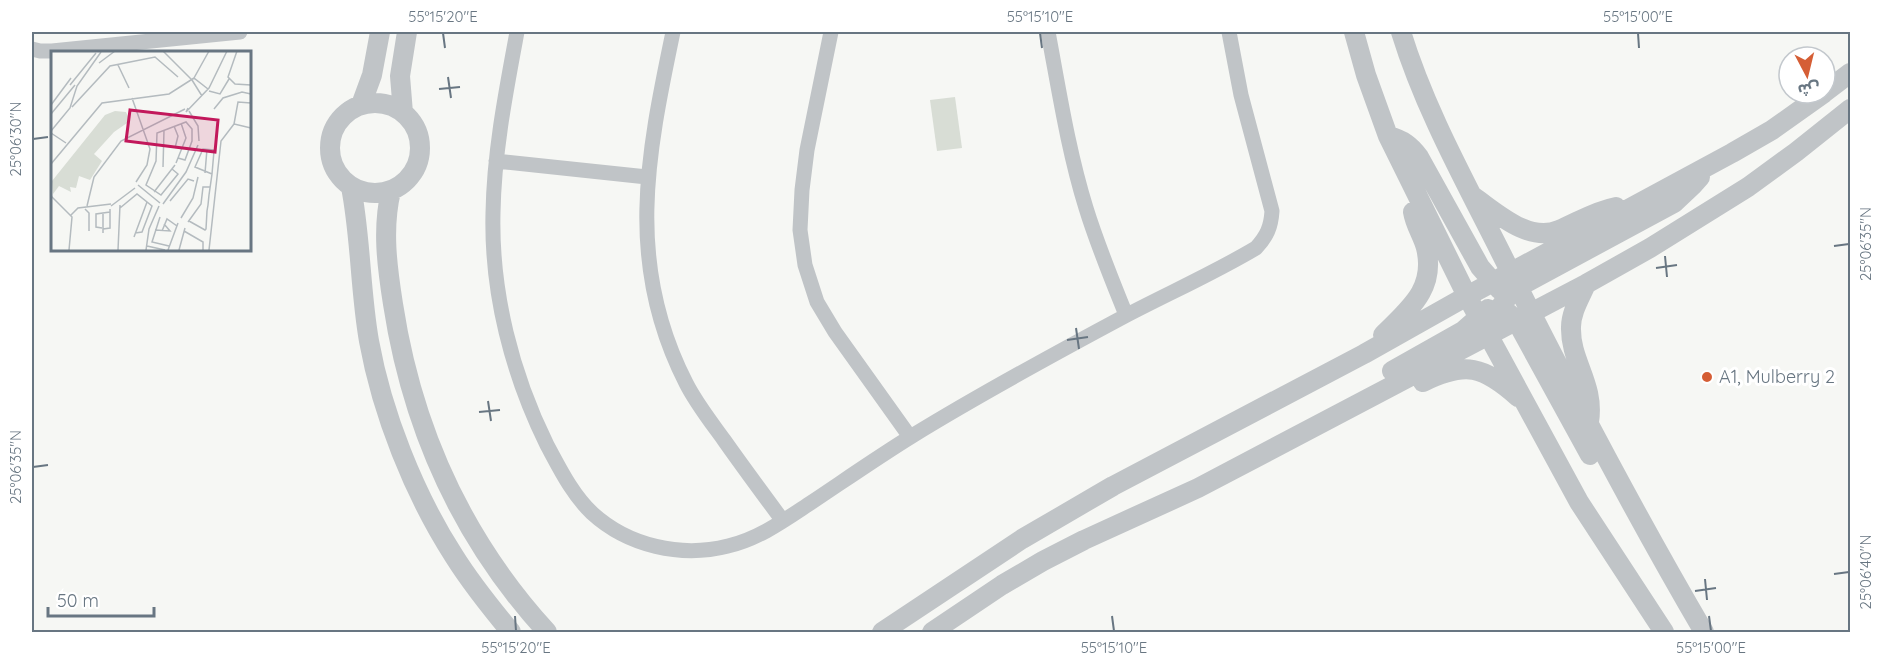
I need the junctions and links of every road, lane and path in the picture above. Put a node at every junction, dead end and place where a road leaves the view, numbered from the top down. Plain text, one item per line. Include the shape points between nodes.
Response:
1 (240, 32) edge
2 (380, 32) edge
3 (407, 32) edge
4 (517, 32) edge
5 (673, 32) edge
6 (831, 32) edge
7 (1048, 32) edge
8 (1229, 32) edge
9 (1354, 32) edge
10 (1401, 32) edge
11 (155, 36) edge
12 (32, 49) edge
13 (1851, 73) edge
14 (1837, 84) edge
15 (361, 105) junction
16 (1807, 105) edge
17 (1851, 109) edge
18 (403, 113) junction
19 (1388, 136) junction
20 (496, 161) junction
21 (1707, 167) junction
22 (647, 177) junction
23 (351, 187) junction
24 (391, 191) junction
25 (1414, 191) junction
26 (1472, 196) junction
27 (1630, 208) junction
28 (1586, 284) junction
29 (1503, 291) junction
30 (1467, 296) junction
31 (1126, 315) junction
32 (1523, 316) junction
33 (1484, 326) junction
34 (1364, 354) junction
35 (1359, 403) junction
36 (1527, 405) junction
37 (1589, 424) junction
38 (910, 437) junction
39 (1623, 488) junction
40 (783, 521) junction
41 (511, 633) edge
42 (547, 633) edge
43 (882, 633) edge
44 (932, 633) edge
45 (1664, 633) edge
46 (1704, 633) edge

1 - 11 street
2 - 15 street via 372,75
3 - 18 street via 400,76
4 - 20 street
5 - 22 street
6 - 38 street via 802,190 800,230 805,265 817,302 835,332
7 - 31 street via 1085,206
8 - 31 street via 1253,147 1272,211 1271,225 1256,248
9 - 19 street
10 - 26 street via 1450,153
11 - 12 street via 52,51
13 - 14 street
15 - 18 street via 390,105
15 - 23 street via 341,118 330,140 333,166
16 - 21 street
17 - 28 street via 1748,187
18 - 24 street via 414,124 420,139 420,155 410,177
19 - 25 street
19 - 29 street via 1411,146 1480,267
20 - 22 street
20 - 40 street via 495,267 503,319 516,370 535,420 574,492 593,514 617,531 672,550 701,551 729,546
21 - 27 street
21 - 29 street via 1674,203
22 - 40 street via 646,248 651,284 671,353 706,416
23 - 24 street via 377,194
23 - 41 street via 369,342 396,439 452,554
24 - 42 street via 386,223 390,288 403,358 423,427 444,480 472,531 503,579
25 - 30 street
25 - 34 street via 1414,217 1429,267 1425,285 1416,302
26 - 27 street via 1514,224 1535,232 1556,231 1603,209
26 - 29 street
27 - 29 street
28 - 32 street
28 - 37 street via 1571,328 1572,346 1590,395
29 - 30 street
29 - 32 street
29 - 33 street via 1492,319
30 - 33 street
30 - 34 street
31 - 38 street
32 - 33 street
32 - 37 street
32 - 39 street via 1598,469
33 - 35 street via 1463,331 1374,382
33 - 36 street
34 - 43 street via 1113,486 1022,539
35 - 36 street via 1385,400 1451,370 1463,369 1489,374
35 - 44 street via 1198,488 1044,561
36 - 45 street via 1583,510
37 - 39 street
38 - 40 street
39 - 46 street

